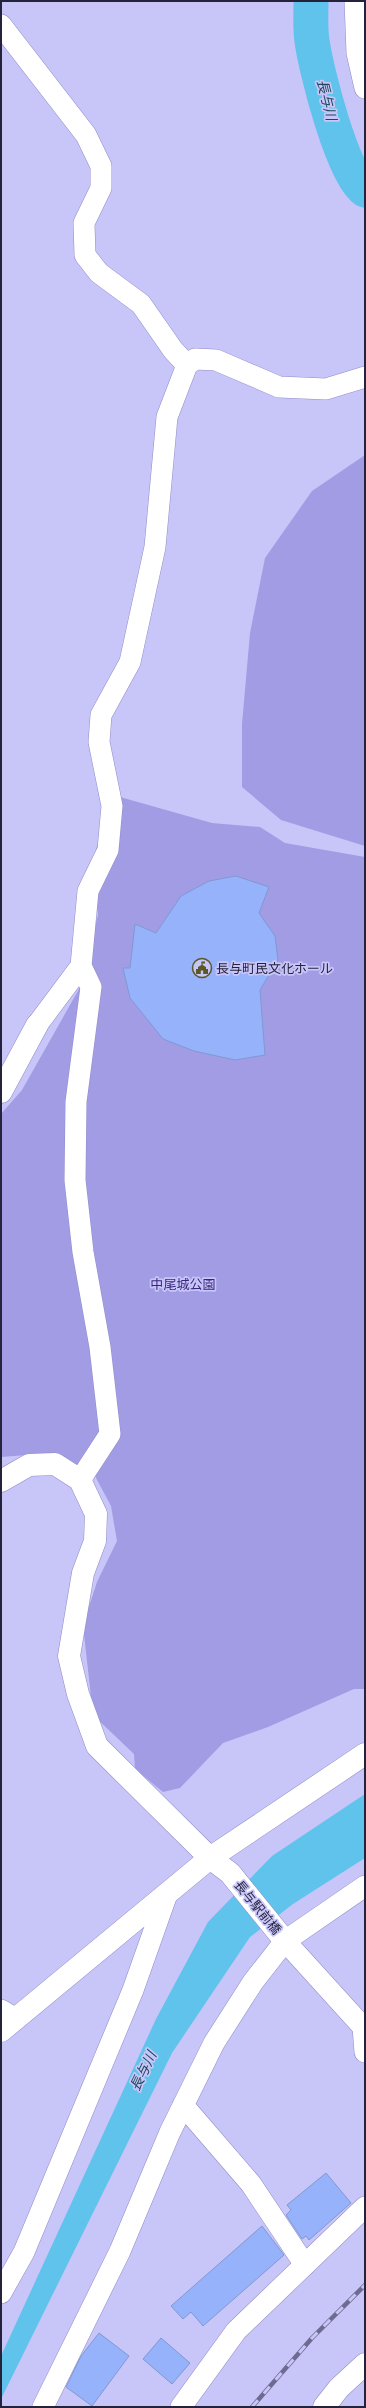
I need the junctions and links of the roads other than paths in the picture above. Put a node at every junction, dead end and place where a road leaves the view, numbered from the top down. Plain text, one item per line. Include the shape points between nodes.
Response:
1 (355, 1) edge
2 (1, 25) edge
3 (365, 88) edge
4 (187, 365) junction
5 (365, 377) edge
6 (81, 966) junction
7 (37, 1025) joint
8 (1, 1092) edge
9 (80, 1480) junction
10 (1, 1481) edge
11 (365, 1754) edge
12 (210, 1858) junction
13 (365, 1886) edge
14 (167, 1894) junction
15 (285, 1941) junction
16 (6, 2020) edge
17 (364, 2027) edge
18 (365, 2052) edge
19 (183, 2105) junction
20 (365, 2207) edge
21 (304, 2266) junction
22 (1, 2294) edge
23 (365, 2364) edge
24 (43, 2407) edge
25 (180, 2407) edge
26 (324, 2407) edge

1 - 3 street via 357,53
2 - 4 street via 86,135 100,166 101,188 84,223 85,256 99,272 141,304 173,350
4 - 5 street via 196,359 216,360 279,387 326,389
4 - 6 street via 167,417 155,547 130,662 101,715 99,742 112,806 108,850 88,891
6 - 7 street
6 - 9 street via 91,987 76,1102 75,1180 110,1434
7 - 8 street
9 - 10 street via 55,1464 29,1465
9 - 12 street, 長与駅前橋 via 96,1514 95,1541 83,1573 69,1656 78,1694 98,1746
11 - 12 street
12 - 14 street
12 - 15 street, 長与駅前橋 via 230,1874
13 - 15 street
14 - 16 street
14 - 22 street via 132,1990 24,2252
15 - 17 street
15 - 19 street via 253,1982 214,2043
17 - 18 street
19 - 21 street via 251,2184
19 - 24 street via 120,2251
20 - 21 street
21 - 25 street via 236,2331
23 - 26 street via 339,2388

